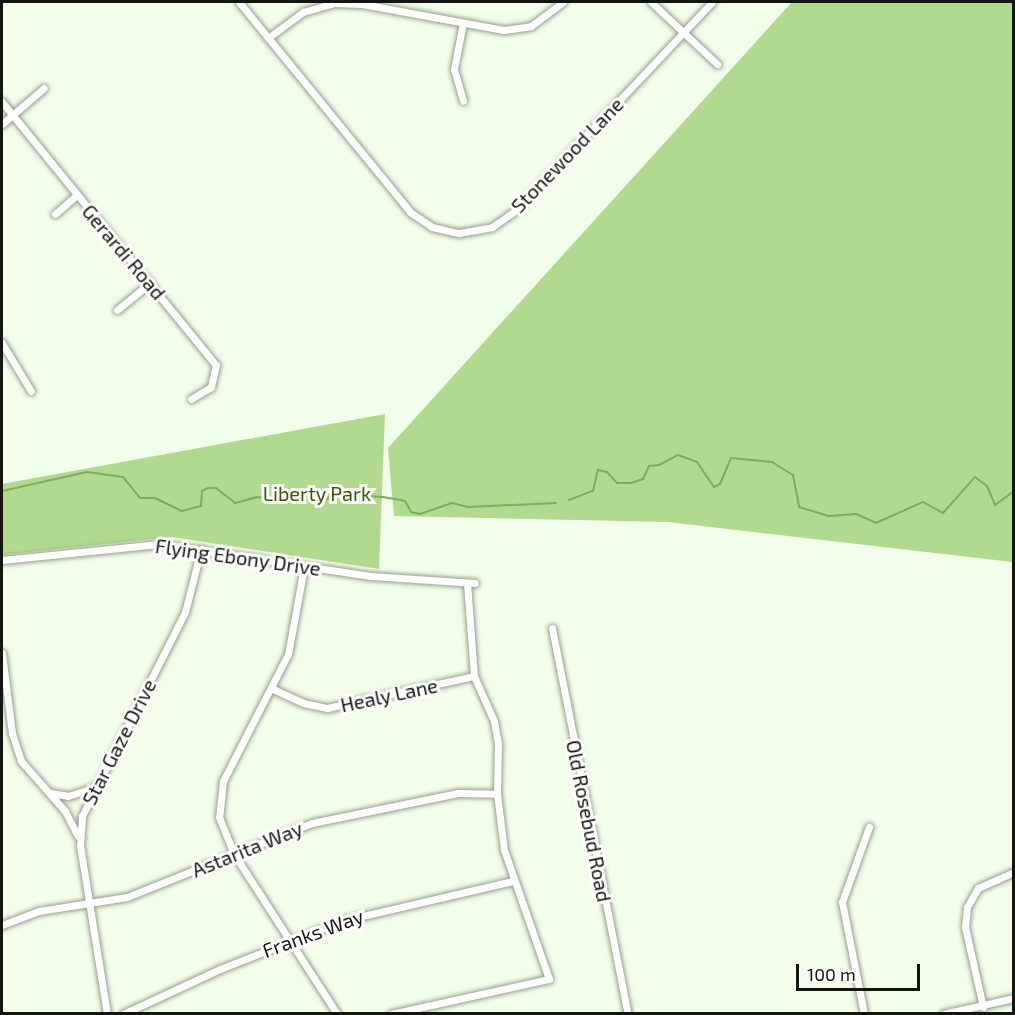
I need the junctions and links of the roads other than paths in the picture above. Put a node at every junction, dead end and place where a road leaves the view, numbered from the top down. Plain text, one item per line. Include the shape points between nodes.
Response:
1 (239, 2) edge
2 (563, 2) edge
3 (651, 2) edge
4 (712, 2) edge
5 (463, 23) junction
6 (683, 32) junction
7 (267, 38) junction
8 (717, 64) dead end
9 (44, 88) dead end
10 (463, 101) dead end
11 (2, 102) edge
12 (12, 115) junction
13 (2, 124) edge
14 (77, 195) junction
15 (55, 214) dead end
16 (150, 284) junction
17 (117, 310) dead end
18 (2, 343) edge
19 (31, 391) dead end
20 (191, 399) dead end
21 (201, 549) junction
22 (2, 560) edge
23 (304, 567) junction
24 (552, 628) dead end
25 (2, 653) edge
26 (474, 676) junction
27 (271, 688) junction
28 (93, 788) junction
29 (47, 793) junction
30 (497, 794) junction
31 (868, 826) dead end
32 (80, 841) junction
33 (234, 854) junction
34 (1014, 872) edge
35 (513, 881) junction
36 (89, 903) junction
37 (2, 925) edge
38 (291, 941) junction
39 (1014, 998) edge
40 (983, 1007) junction
41 (107, 1014) edge
42 (123, 1014) edge
43 (337, 1014) edge
44 (391, 1014) edge
45 (628, 1014) edge
46 (864, 1014) edge
47 (943, 1014) edge

1 - 7 street, Stonewood Lane
2 - 5 street via 541,21 518,30
3 - 6 street
4 - 6 street, Stonewood Lane
5 - 7 street via 362,4 334,3 303,12
5 - 10 street via 454,69
6 - 7 street, Stonewood Lane via 516,210 492,227 459,233 432,226 410,212
6 - 8 street
9 - 12 street
11 - 12 street, Gerardi Road
12 - 13 street
12 - 14 street, Gerardi Road
14 - 15 street
14 - 16 street, Gerardi Road
16 - 17 street
16 - 20 street, Gerardi Road via 216,365 211,387
18 - 19 street
21 - 22 street, Flying Ebony Drive via 128,545
21 - 23 street, Flying Ebony Drive
21 - 28 street, Star Gaze Drive via 185,612
23 - 26 street, Flying Ebony Drive via 471,583
23 - 27 street via 288,654
24 - 45 street, Old Rosebud Road
25 - 29 street via 17,750 27,771
26 - 27 street, Healy Lane via 327,708 303,703
26 - 30 street via 494,721
27 - 33 street via 220,791 219,817
28 - 29 street via 68,796
28 - 32 street, Star Gaze Drive via 82,816
29 - 32 street via 65,811
30 - 33 street, Astarita Way via 458,793 350,814 312,823
30 - 35 street
31 - 46 street via 842,902
32 - 36 street, Star Gaze Drive
33 - 36 street, Astarita Way via 127,897
33 - 38 street
34 - 40 street via 978,888 967,907 965,927
35 - 38 street, Franks Way via 394,906
35 - 44 street via 549,979 546,983
36 - 37 street, Astarita Way via 39,911
36 - 41 street, Star Gaze Drive
38 - 42 street, Franks Way
38 - 43 street
39 - 40 street
40 - 47 street

